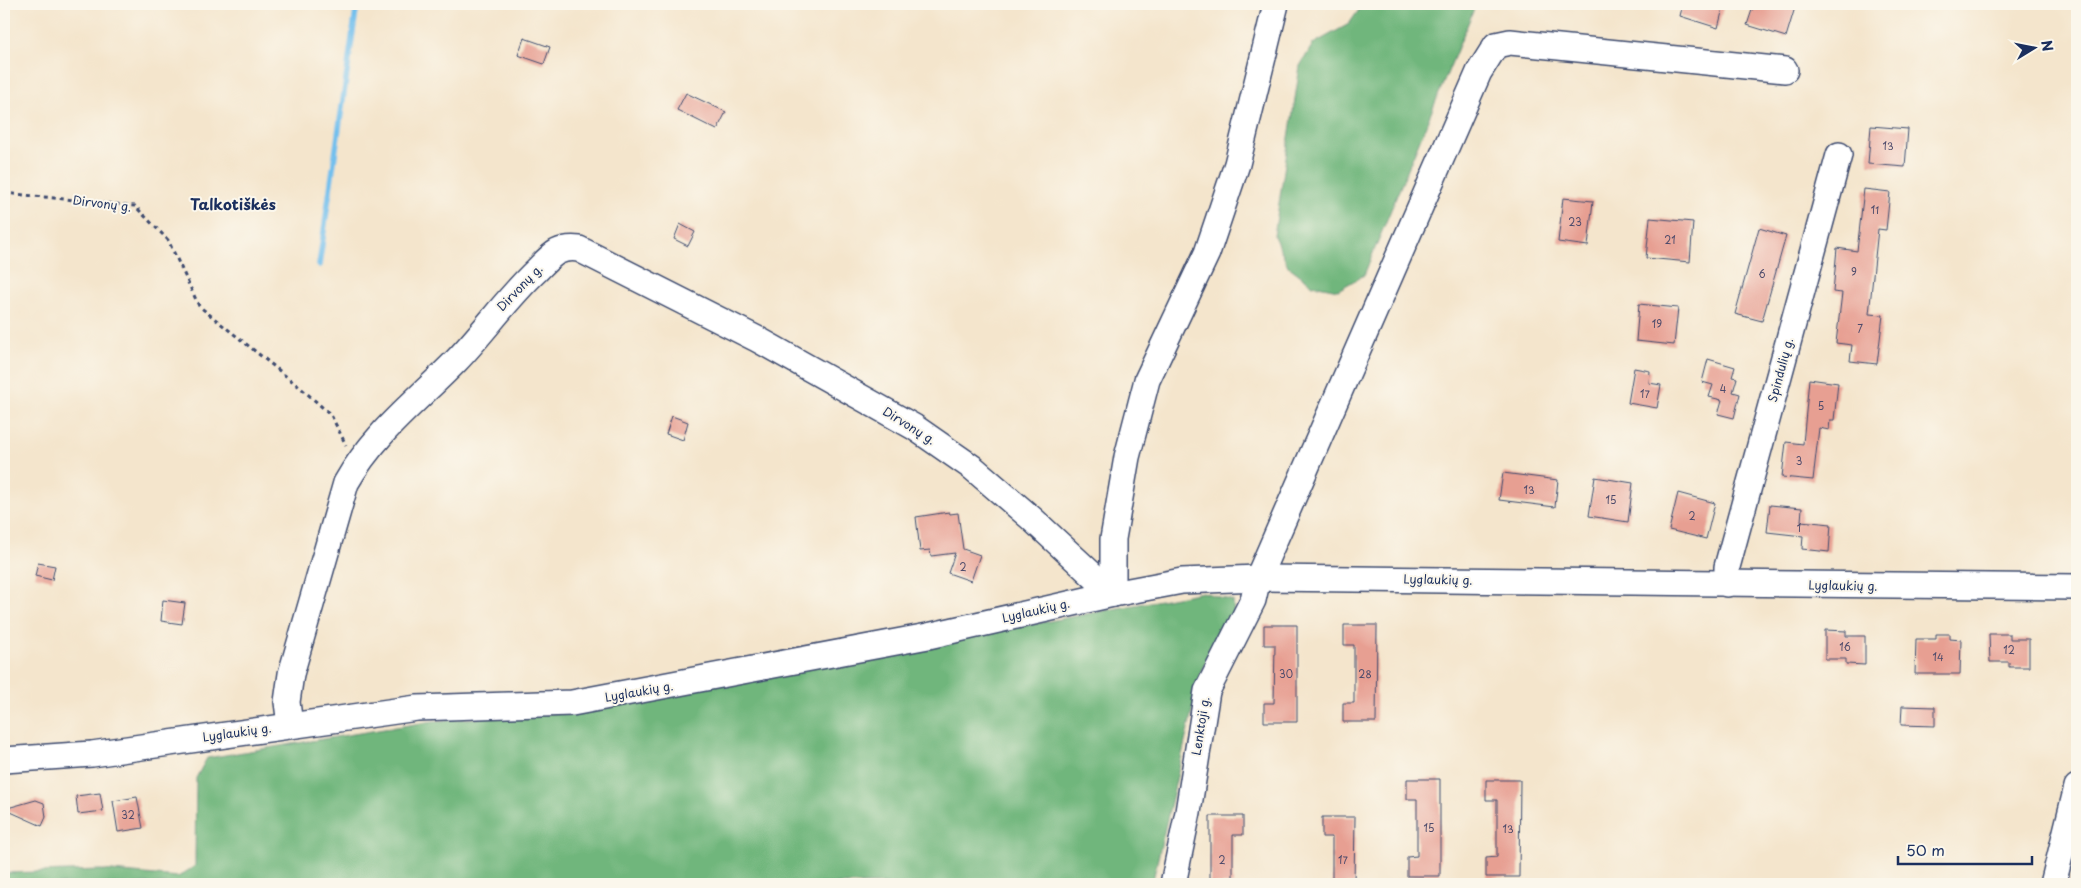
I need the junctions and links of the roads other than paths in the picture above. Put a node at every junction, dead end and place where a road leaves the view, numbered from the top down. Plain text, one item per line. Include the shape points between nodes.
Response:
1 (1276, 4) edge
2 (1785, 70) dead end
3 (1838, 156) dead end
4 (1258, 578) junction
5 (1727, 584) junction
6 (2077, 587) edge
7 (1112, 594) junction
8 (290, 725) junction
9 (4, 760) edge
10 (2077, 787) edge
11 (1174, 884) edge
12 (2053, 884) edge

1 - 7 street via 1237,164 1207,253 1147,380 1127,457 1115,530
2 - 4 street, Lenktoji g. via 1510,42 1496,45 1479,72
3 - 5 street, Spindulių g. via 1727,567
4 - 5 street, Lyglaukių g.
4 - 7 street, Lyglaukių g. via 1182,581
4 - 11 street, Lenktoji g. via 1253,600 1206,691
5 - 6 street, Lyglaukių g.
7 - 8 street, Lyglaukių g. via 928,636 620,696 572,703 417,708
7 - 8 street, Dirvonų g. via 973,468 914,428 757,339 579,249 568,248 556,253 530,277 457,360 358,461 346,482 291,674 287,702
8 - 9 street, Lyglaukių g. via 92,754
10 - 12 street

